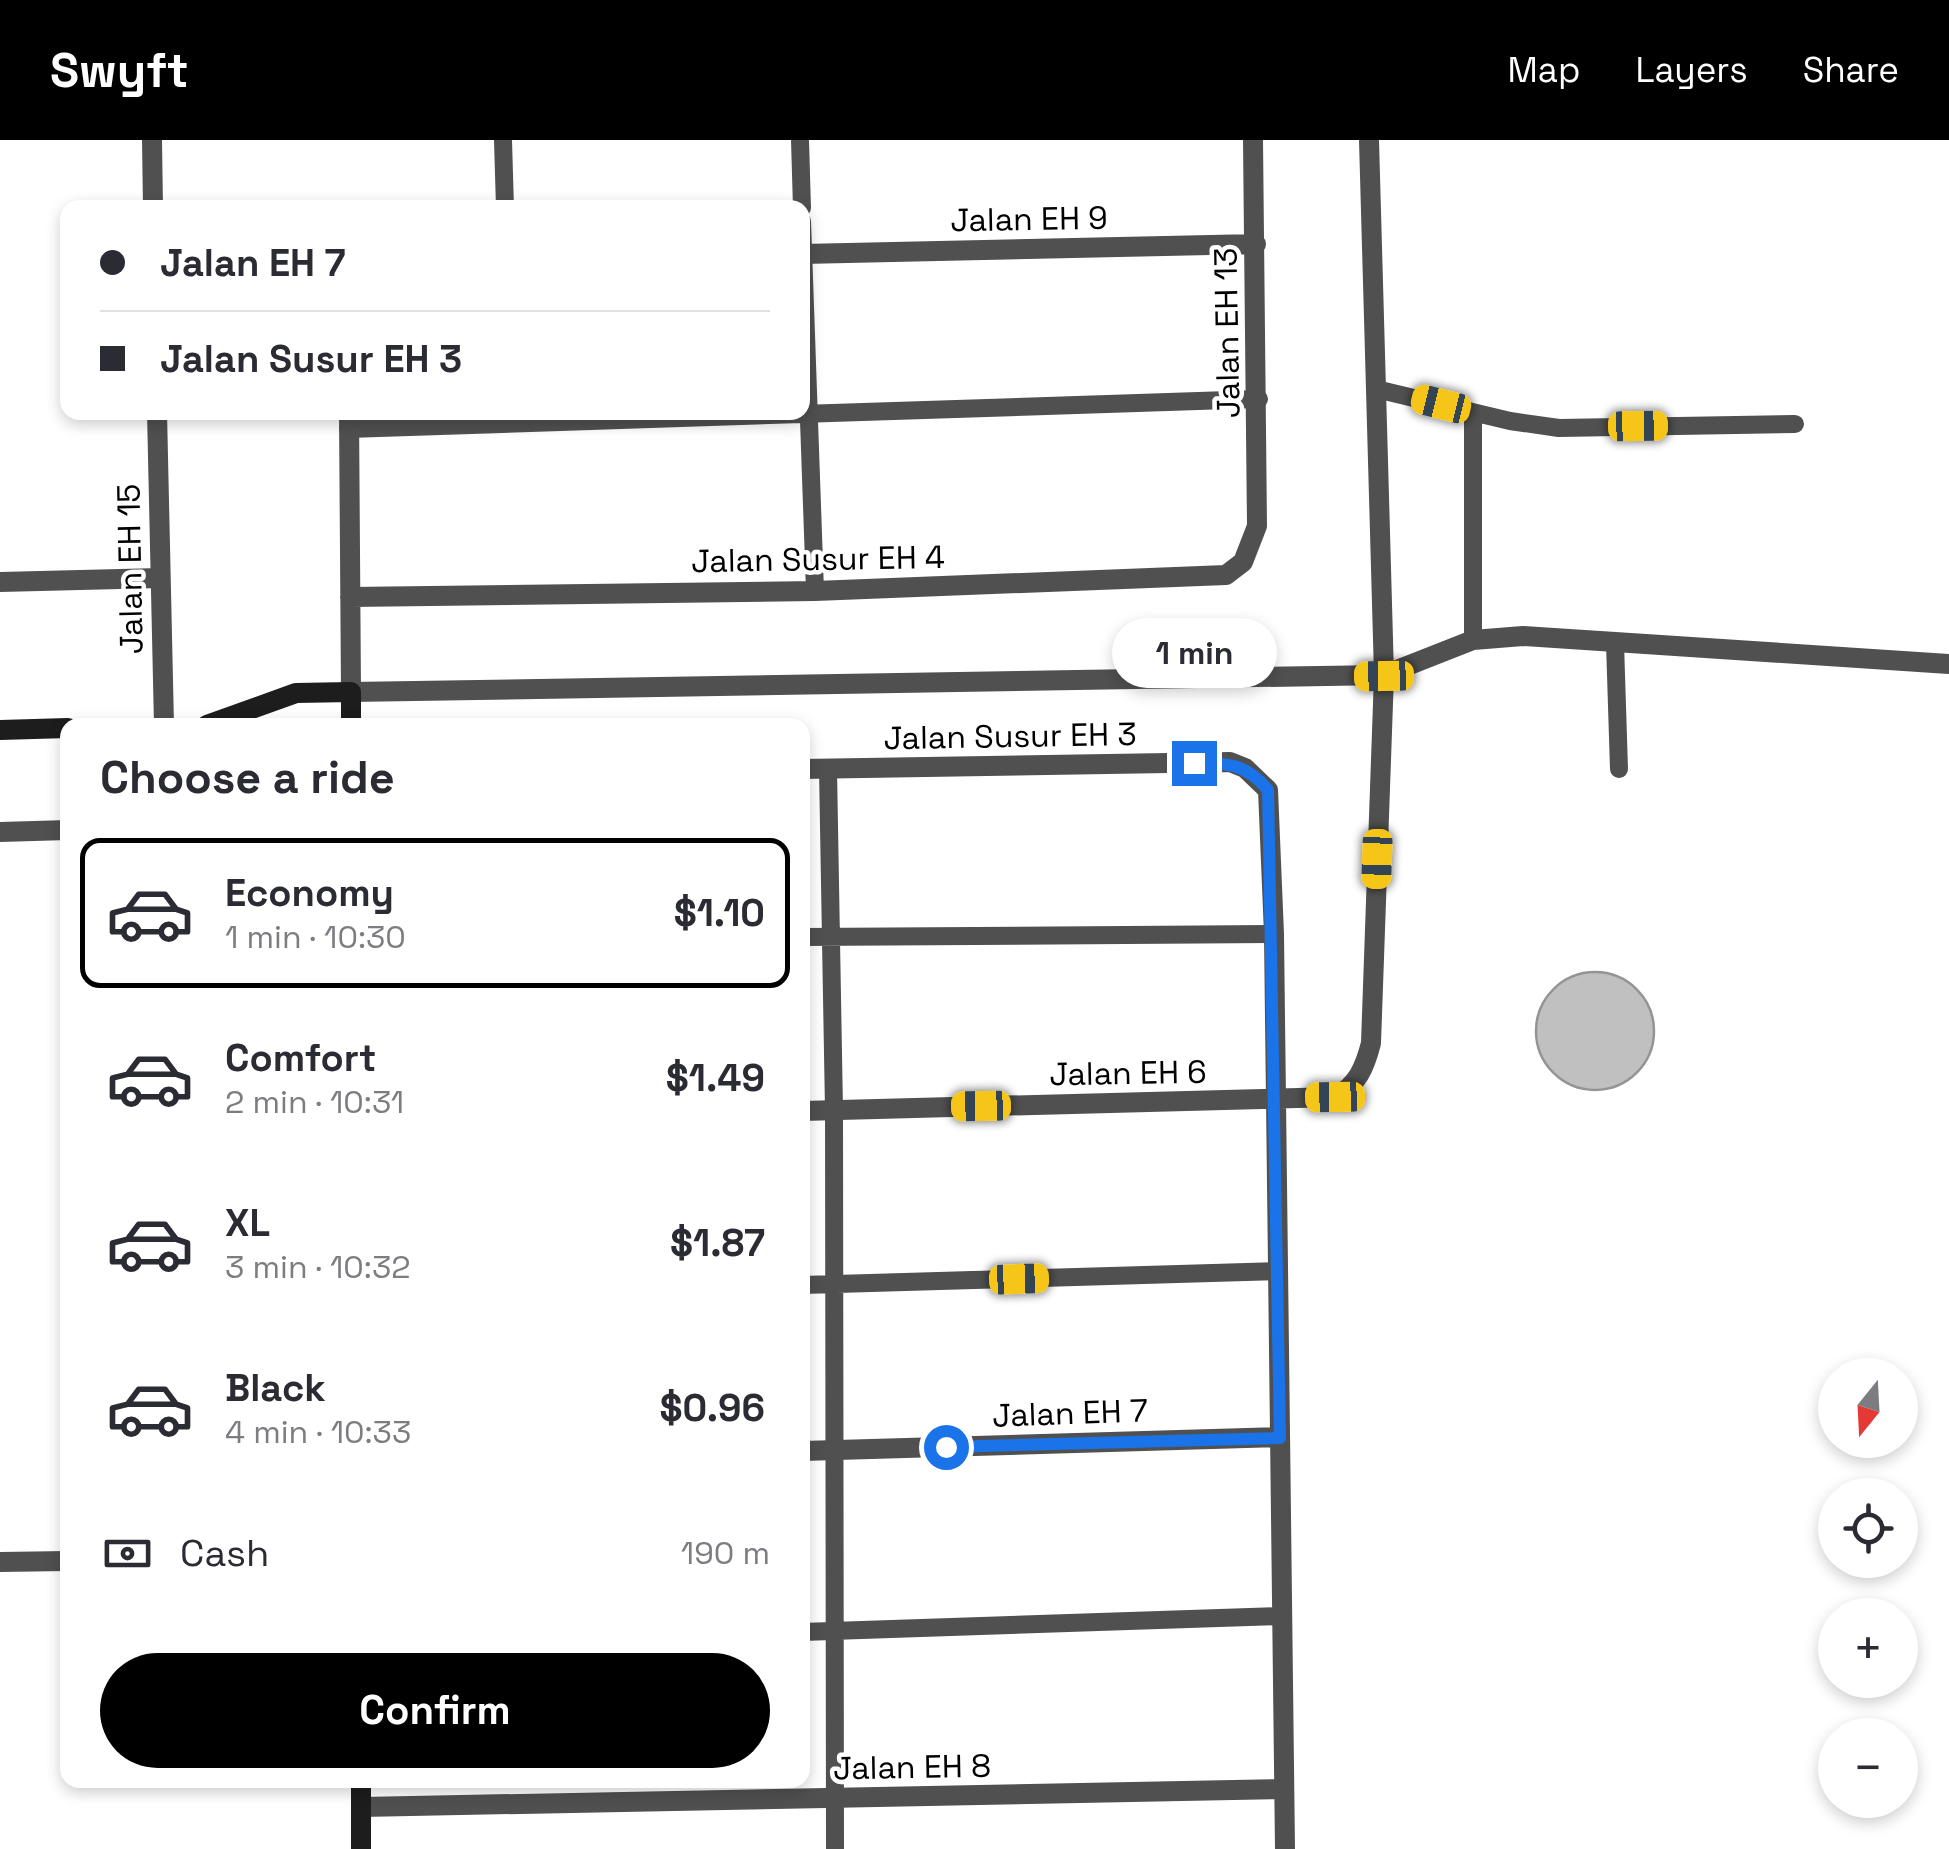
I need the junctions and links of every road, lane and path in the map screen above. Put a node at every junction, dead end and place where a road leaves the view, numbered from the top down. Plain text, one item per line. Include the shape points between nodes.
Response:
1 (152, 140) edge
2 (502, 140) edge
3 (800, 140) edge
4 (1252, 140) edge
5 (1369, 140) edge
6 (153, 200) edge
7 (505, 200) edge
8 (802, 200) edge
9 (1256, 244) junction
10 (810, 254) edge
11 (1376, 389) junction
12 (1258, 399) junction
13 (1473, 412) junction
14 (810, 416) edge
15 (156, 420) edge
16 (440, 420) edge
17 (809, 420) edge
18 (348, 421) edge
19 (1795, 424) dead end
20 (1257, 526) joint
21 (160, 578) junction
22 (0, 582) edge
23 (814, 591) junction
24 (350, 597) junction
25 (1474, 640) junction
26 (1615, 642) junction
27 (1949, 664) edge
28 (1384, 676) junction
29 (351, 692) junction
30 (164, 718) edge
31 (226, 718) edge
32 (351, 718) edge
33 (60, 728) edge
34 (0, 730) edge
35 (810, 769) edge
36 (828, 769) junction
37 (1620, 769) dead end
38 (60, 830) edge
39 (0, 832) edge
40 (1274, 934) junction
41 (831, 936) junction
42 (810, 937) edge
43 (1276, 1099) junction
44 (834, 1110) junction
45 (810, 1111) edge
46 (1278, 1271) junction
47 (834, 1284) junction
48 (810, 1285) edge
49 (1280, 1438) junction
50 (835, 1450) junction
51 (810, 1451) edge
52 (60, 1561) edge
53 (0, 1562) edge
54 (1282, 1616) junction
55 (810, 1632) edge
56 (834, 1632) junction
57 (360, 1788) edge
58 (1284, 1789) junction
59 (834, 1798) junction
60 (361, 1807) junction
61 (361, 1849) edge
62 (835, 1849) edge
63 (1285, 1849) edge

1 - 6 street
2 - 7 lane
3 - 8 lane
4 - 9 street, Jalan EH 13
5 - 11 street
9 - 10 street, Jalan EH 9
9 - 12 street, Jalan EH 13
11 - 13 lane
11 - 28 street
12 - 14 lane
12 - 20 street, Jalan EH 13
13 - 19 lane via 1559,428
13 - 25 lane
15 - 21 street, Jalan EH 15
16 - 18 lane
17 - 23 lane
18 - 24 street
20 - 23 street, Jalan Susur EH 4 via 1243,562 1226,575
21 - 22 street
21 - 30 street, Jalan EH 15
23 - 24 street, Jalan Susur EH 4
24 - 29 street
25 - 26 street
25 - 28 street
26 - 27 street
26 - 37 lane
28 - 29 street
28 - 43 street, Jalan EH 6 via 1371,1043 1349,1090 1335,1097
29 - 31 street via 296,693
29 - 32 street
33 - 34 street
35 - 36 street, Jalan Susur EH 3
36 - 40 street, Jalan Susur EH 3 via 1230,762 1268,790
36 - 41 lane
38 - 39 street
40 - 41 lane
40 - 43 street
41 - 42 lane
41 - 44 lane
43 - 44 street, Jalan EH 6
43 - 46 street
44 - 45 street, Jalan EH 6
44 - 47 lane
46 - 47 lane
46 - 49 street
47 - 48 lane
47 - 50 lane
49 - 50 street, Jalan EH 7
49 - 54 street
50 - 51 street, Jalan EH 7
50 - 56 lane
52 - 53 street
54 - 56 lane
54 - 58 street
55 - 56 lane
56 - 59 lane
57 - 60 street
58 - 59 street, Jalan EH 8
58 - 63 street
59 - 60 street, Jalan EH 8
59 - 62 lane
60 - 61 street

